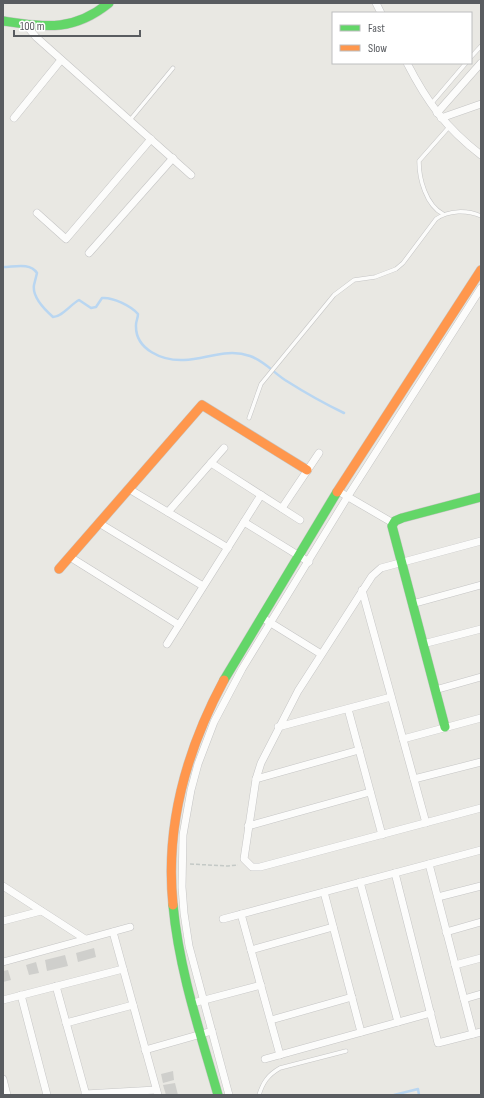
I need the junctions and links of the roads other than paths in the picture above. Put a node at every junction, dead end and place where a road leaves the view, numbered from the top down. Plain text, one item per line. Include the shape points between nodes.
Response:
1 (109, 3) edge
2 (376, 3) edge
3 (380, 12) edge
4 (3, 21) edge
5 (25, 24) junction
6 (481, 46) edge
7 (472, 56) edge
8 (61, 60) junction
9 (481, 63) edge
10 (408, 64) edge
11 (465, 64) edge
12 (174, 68) dead end
13 (431, 104) junction
14 (481, 104) edge
15 (439, 116) junction
16 (14, 118) dead end
17 (130, 120) junction
18 (449, 128) junction
19 (151, 139) junction
20 (481, 155) edge
21 (173, 158) junction
22 (191, 175) dead end
23 (37, 213) dead end
24 (443, 214) junction
25 (481, 216) edge
26 (89, 253) dead end
27 (481, 270) edge
28 (481, 288) edge
29 (249, 418) dead end
30 (224, 448) dead end
31 (319, 452) dead end
32 (211, 463) junction
33 (307, 470) junction
34 (129, 488) junction
35 (338, 491) junction
36 (261, 495) junction
37 (348, 496) junction
38 (481, 497) edge
39 (282, 508) junction
40 (168, 512) junction
41 (300, 520) dead end
42 (244, 522) junction
43 (99, 523) junction
44 (393, 523) junction
45 (481, 541) edge
46 (228, 548) junction
47 (300, 556) junction
48 (70, 557) junction
49 (309, 562) junction
50 (401, 563) junction
51 (59, 569) dead end
52 (481, 585) edge
53 (203, 586) junction
54 (362, 590) junction
55 (412, 604) junction
56 (260, 617) junction
57 (270, 623) junction
58 (179, 625) junction
59 (481, 629) edge
60 (167, 644) dead end
61 (423, 644) junction
62 (321, 654) junction
63 (481, 677) edge
64 (435, 690) junction
65 (391, 697) junction
66 (348, 709) junction
67 (481, 718) edge
68 (278, 727) junction
69 (445, 727) junction
70 (403, 739) junction
71 (359, 750) junction
72 (187, 761) junction
73 (481, 762) edge
74 (198, 764) junction
75 (256, 779) junction
76 (414, 779) junction
77 (370, 792) junction
78 (481, 808) edge
79 (426, 823) junction
80 (248, 826) junction
81 (382, 835) junction
82 (481, 850) edge
83 (170, 863) junction
84 (182, 864) junction
85 (429, 864) junction
86 (395, 873) junction
87 (360, 882) junction
88 (3, 886) edge
89 (481, 886) edge
90 (324, 892) junction
91 (438, 897) junction
92 (41, 911) junction
93 (242, 914) junction
94 (223, 919) dead end
95 (3, 921) edge
96 (481, 922) edge
97 (130, 927) dead end
98 (333, 927) junction
99 (113, 932) junction
100 (446, 932) junction
101 (85, 939) junction
102 (251, 950) junction
103 (481, 958) edge
104 (3, 962) edge
105 (455, 965) junction
106 (123, 969) junction
107 (261, 985) junction
108 (56, 986) junction
109 (481, 994) edge
110 (21, 995) junction
111 (352, 997) junction
112 (464, 999) junction
113 (3, 1000) edge
114 (204, 1000) junction
115 (193, 1003) junction
116 (133, 1005) junction
117 (431, 1013) junction
118 (270, 1020) junction
119 (398, 1022) junction
120 (66, 1023) junction
121 (212, 1031) junction
122 (362, 1032) junction
123 (481, 1032) edge
124 (201, 1034) junction
125 (473, 1034) junction
126 (145, 1050) junction
127 (346, 1051) dead end
128 (280, 1055) junction
129 (265, 1059) dead end
130 (3, 1079) edge
131 (157, 1092) edge
132 (86, 1094) edge
133 (7, 1095) edge
134 (47, 1095) edge
135 (218, 1095) edge
136 (230, 1095) edge
137 (259, 1095) edge

1 - 5 street via 96,15 84,21 68,25
2 - 3 street
4 - 5 street
5 - 8 street
6 - 7 lane
8 - 16 street
8 - 17 street
9 - 15 street
10 - 13 street
11 - 13 lane
12 - 17 lane
13 - 15 street
14 - 15 street
15 - 18 street
17 - 19 street
18 - 20 street
18 - 24 lane via 419,161 419,175 426,193 435,210
19 - 21 street
19 - 23 street via 66,239
21 - 22 street
21 - 26 street
24 - 25 lane via 461,212
24 - 29 lane via 436,219 396,269 375,277 354,280 334,295 261,384
27 - 35 street
28 - 37 street
30 - 32 street
31 - 33 street
32 - 36 street
32 - 40 street
33 - 34 street via 202,405
33 - 39 street
34 - 40 street
34 - 43 street
35 - 37 street
35 - 47 street
36 - 39 street
36 - 42 street
37 - 44 street
37 - 49 street
38 - 44 street via 402,518
39 - 41 street
40 - 46 street
42 - 46 street
42 - 47 street
43 - 48 street
43 - 53 street
44 - 50 street via 392,532
45 - 50 street
46 - 53 street
47 - 49 street
47 - 56 street
48 - 51 street
48 - 58 street
49 - 57 street
50 - 54 street via 376,571
50 - 55 street
52 - 55 street
53 - 58 street
54 - 62 street
54 - 65 street
55 - 61 street
56 - 57 street
56 - 72 street via 203,717
57 - 62 street
57 - 74 street via 227,696
58 - 60 street
59 - 61 street
61 - 64 street
62 - 68 street
63 - 64 street
64 - 69 street
65 - 66 street
65 - 70 street
66 - 68 street
66 - 71 street
67 - 69 street
68 - 75 street
69 - 70 street
70 - 76 street
71 - 75 street
71 - 77 street
72 - 74 street
72 - 83 street via 175,811
73 - 76 street
74 - 84 street via 186,813
75 - 80 street
76 - 79 street
77 - 80 street
77 - 81 street
78 - 79 street
79 - 81 street
80 - 81 street via 244,853 246,862 256,868
82 - 85 street
83 - 84 street
83 - 115 street via 174,927
84 - 114 street via 185,926
85 - 86 street
85 - 91 street
86 - 87 street
86 - 117 street
87 - 90 street
87 - 119 street
88 - 92 street
89 - 91 street
90 - 93 street
90 - 98 street
91 - 100 street
92 - 95 street
92 - 101 street
93 - 94 street
93 - 102 street
96 - 100 street
97 - 99 street
98 - 102 street
98 - 111 street
99 - 101 street
99 - 106 street
100 - 105 street
101 - 104 street
102 - 107 street
103 - 105 street
105 - 112 street
106 - 108 street
106 - 116 street
107 - 114 street
107 - 118 street
108 - 110 street
108 - 120 street
109 - 112 street
110 - 113 street
110 - 134 street
111 - 118 street
111 - 122 street
112 - 125 street
114 - 115 street
114 - 121 street
115 - 124 street
116 - 120 street
116 - 126 street
117 - 119 street
117 - 125 street via 438,1043
118 - 128 street
119 - 122 street
120 - 132 street
121 - 124 street
121 - 136 street
122 - 128 street
123 - 125 street
124 - 126 street
124 - 135 street
126 - 131 street
127 - 137 lane via 272,1072 265,1079
128 - 129 street
130 - 133 street
131 - 132 street

